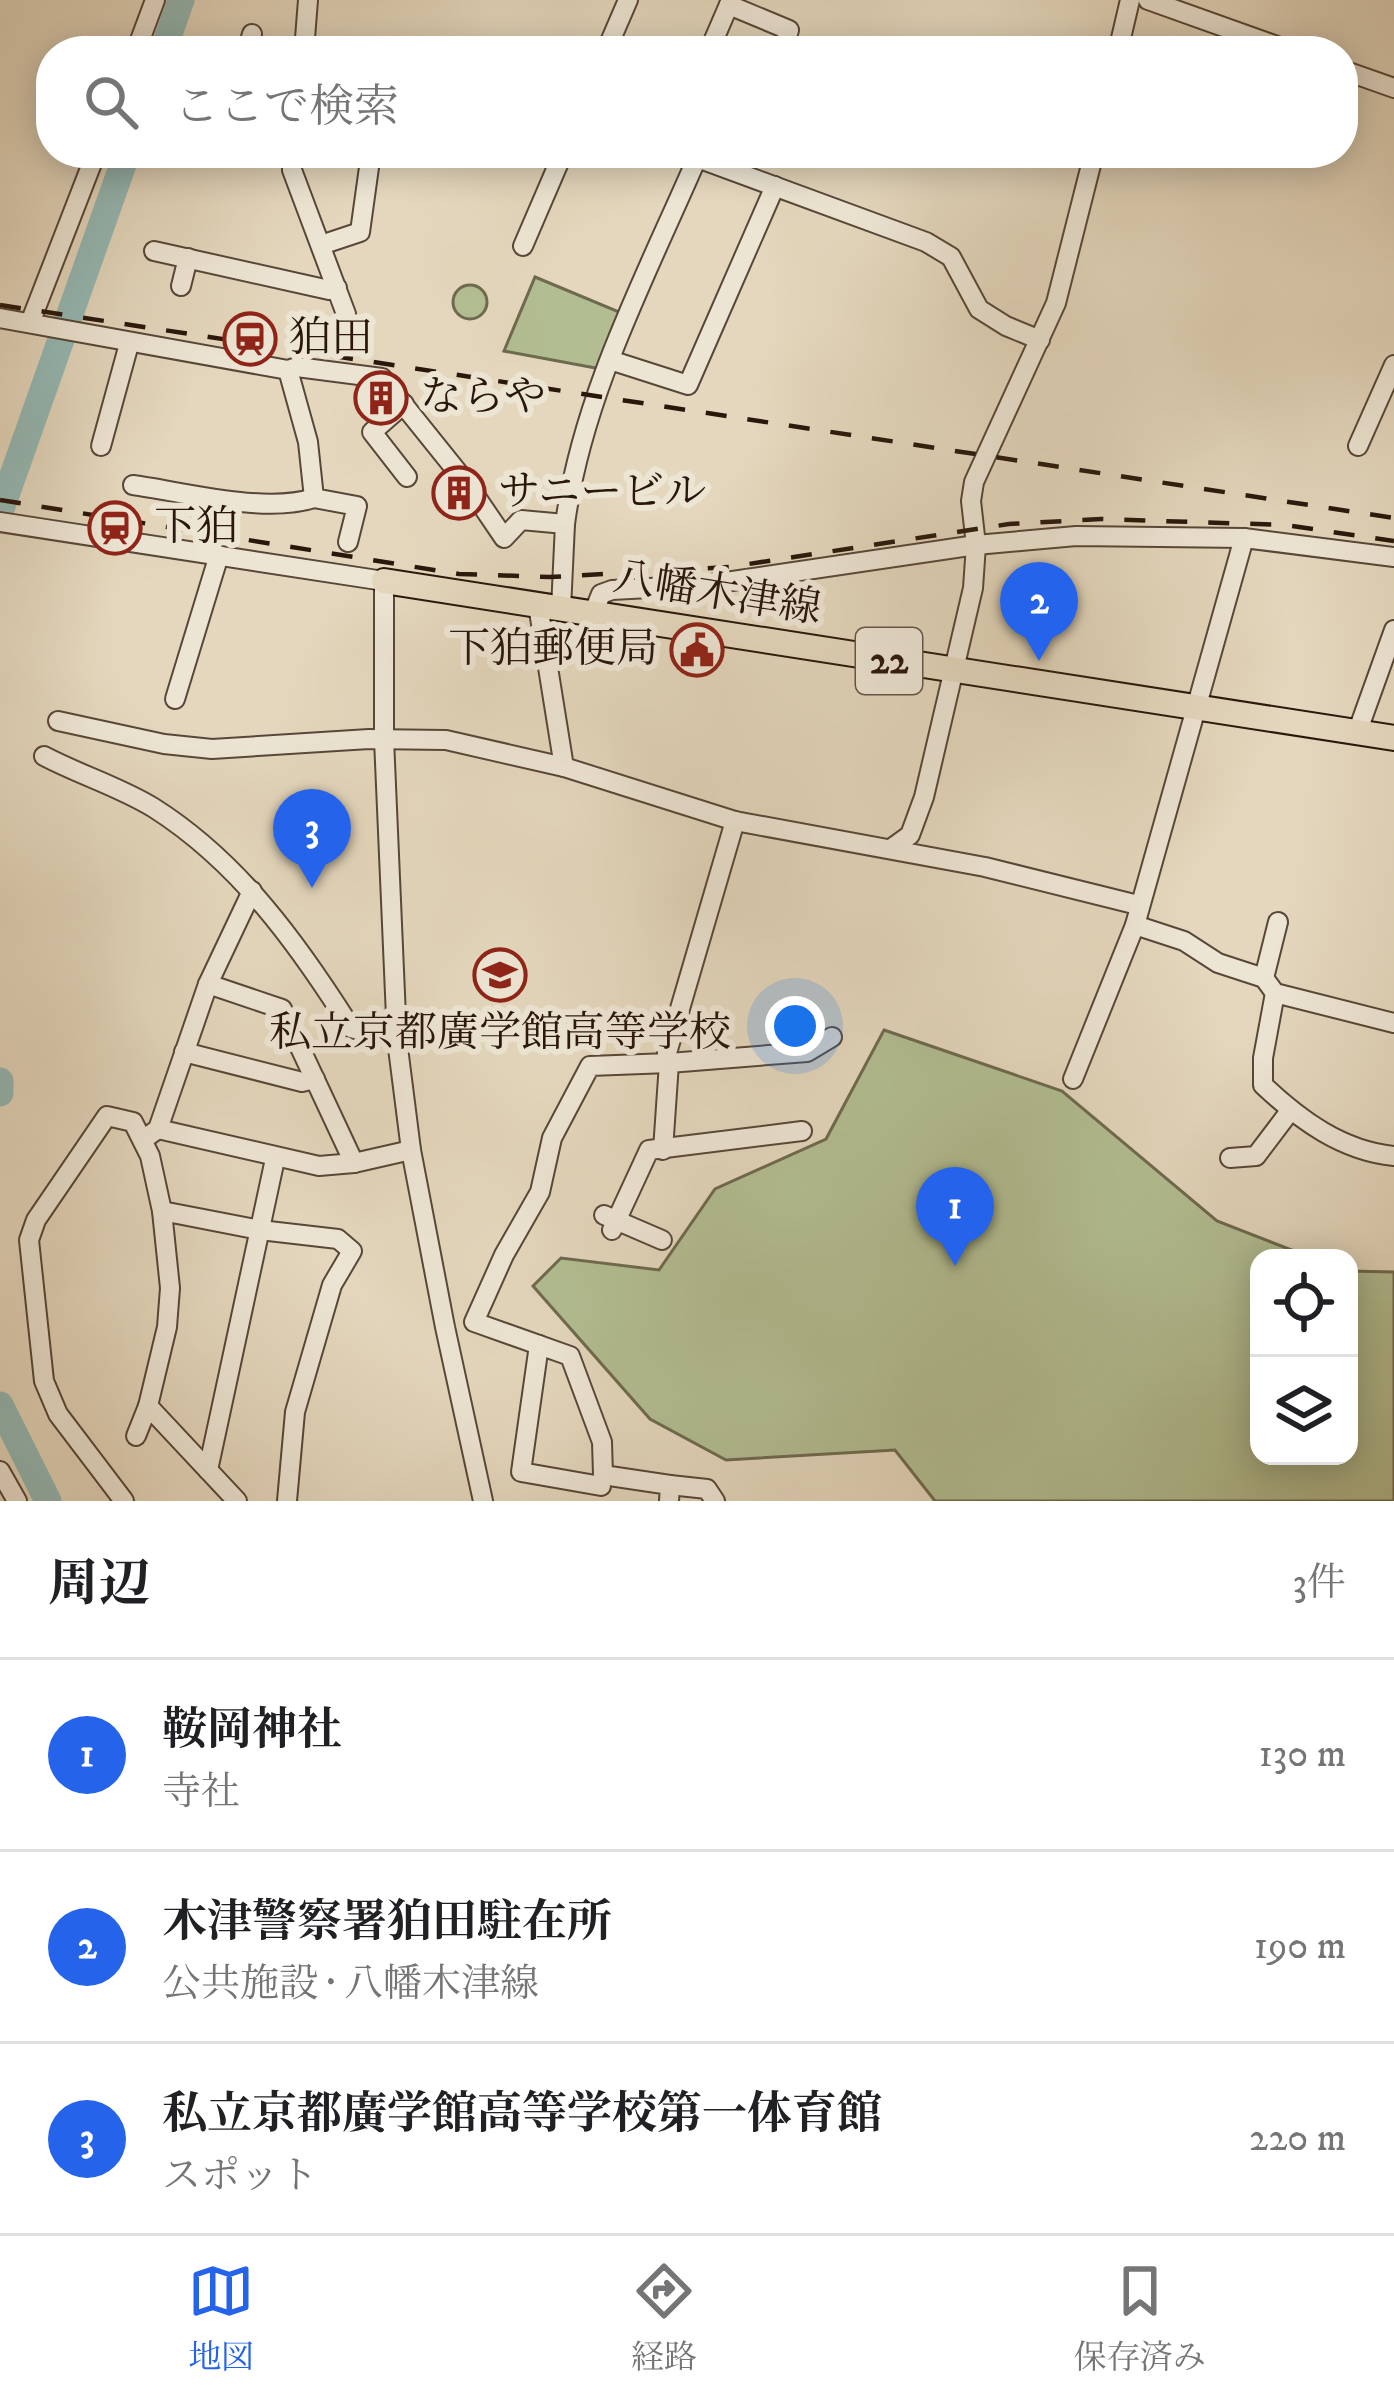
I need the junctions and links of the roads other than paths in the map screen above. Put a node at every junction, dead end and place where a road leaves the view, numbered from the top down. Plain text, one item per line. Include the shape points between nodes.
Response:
1 (155, 0) edge
2 (308, 0) edge
3 (628, 0) edge
4 (1130, 0) edge
5 (1148, 0) edge
6 (730, 3) edge
7 (142, 36) edge
8 (305, 36) edge
9 (612, 36) edge
10 (716, 36) edge
11 (787, 36) edge
12 (1122, 36) edge
13 (1249, 36) edge
14 (1358, 75) edge
15 (1394, 88) edge
16 (91, 168) edge
17 (292, 168) edge
18 (369, 168) edge
19 (557, 168) edge
20 (685, 168) edge
21 (726, 168) edge
22 (749, 168) edge
23 (1090, 168) edge
24 (747, 175) junction
25 (775, 186) junction
26 (321, 245) junction
27 (524, 246) dead end
28 (154, 251) dead end
29 (188, 258) junction
30 (181, 286) dead end
31 (337, 288) junction
32 (346, 314) dead end
33 (0, 318) edge
34 (34, 323) junction
35 (1040, 340) junction
36 (129, 344) junction
37 (610, 360) junction
38 (1394, 365) edge
39 (288, 370) junction
40 (404, 404) junction
41 (101, 446) dead end
42 (1358, 446) dead end
43 (406, 477) dead end
44 (133, 485) dead end
45 (314, 498) junction
46 (4, 522) edge
47 (565, 524) junction
48 (1244, 538) junction
49 (348, 542) dead end
50 (976, 545) junction
51 (219, 556) junction
52 (1394, 557) edge
53 (384, 581) junction
54 (549, 607) junction
55 (593, 614) junction
56 (1394, 629) edge
57 (953, 670) junction
58 (175, 698) dead end
59 (1197, 709) junction
60 (58, 721) dead end
61 (1357, 733) junction
62 (1394, 738) edge
63 (384, 739) junction
64 (44, 756) dead end
65 (564, 767) junction
66 (734, 821) junction
67 (892, 848) junction
68 (252, 891) junction
69 (1137, 915) junction
70 (1278, 922) dead end
71 (208, 984) junction
72 (1269, 986) junction
73 (1394, 1023) edge
74 (832, 1037) dead end
75 (397, 1040) junction
76 (184, 1052) junction
77 (669, 1064) junction
78 (315, 1078) junction
79 (1073, 1079) dead end
80 (1290, 1111) junction
81 (802, 1131) dead end
82 (151, 1134) junction
83 (411, 1150) junction
84 (663, 1150) junction
85 (1394, 1156) edge
86 (1230, 1158) dead end
87 (274, 1159) junction
88 (354, 1163) junction
89 (162, 1211) junction
90 (260, 1230) junction
91 (662, 1240) dead end
92 (474, 1322) junction
93 (445, 1327) junction
94 (539, 1345) junction
95 (148, 1406) junction
96 (136, 1436) dead end
97 (208, 1470) junction
98 (0, 1471) edge
99 (601, 1487) edge
100 (670, 1493) edge
101 (16, 1501) edge
102 (124, 1501) edge
103 (238, 1501) edge
104 (287, 1501) edge
105 (483, 1501) edge
106 (715, 1501) edge

1 - 7 street
2 - 8 street
3 - 9 street
4 - 12 street
5 - 13 street
6 - 10 street
6 - 11 street via 789,30
14 - 15 street
16 - 34 street
17 - 26 street
18 - 26 street via 360,232
19 - 27 street
20 - 37 street
21 - 24 street
22 - 24 street
23 - 35 street
24 - 25 street
25 - 35 street via 926,242 951,257 979,309
25 - 37 street via 688,385
26 - 31 street
28 - 29 street
29 - 30 street
29 - 31 street
31 - 32 street
33 - 34 street
34 - 36 street
35 - 50 street via 974,482
36 - 39 street
36 - 41 street
37 - 47 street via 572,470
38 - 42 street
39 - 40 street via 382,378
39 - 45 street
40 - 43 street via 372,432
40 - 47 street via 504,538 521,520
44 - 45 street via 251,502
45 - 49 street via 357,506
46 - 51 street
47 - 54 street
48 - 50 street via 1076,536
48 - 52 street
48 - 59 street
50 - 55 street via 781,576 612,590 601,594
50 - 57 street
51 - 53 street
51 - 58 street
53 - 54 main road, 八幡木津線 / 22
53 - 63 street
54 - 55 main road, 八幡木津線 / 22
54 - 65 street
55 - 57 main road, 八幡木津線 / 22
56 - 61 street
57 - 59 main road, 八幡木津線 / 22
57 - 67 street via 924,797 910,835
59 - 61 main road, 八幡木津線 / 22
59 - 69 street
60 - 63 street via 212,749
61 - 62 main road, 八幡木津線 / 22
63 - 65 street via 446,740
63 - 75 street
64 - 68 street via 150,806
65 - 66 street
66 - 67 street
66 - 77 street
67 - 69 street via 1045,879
68 - 71 street
68 - 75 street via 351,1028
69 - 72 street
69 - 79 street
70 - 72 street
71 - 76 street
71 - 78 street via 282,1009
72 - 73 street
72 - 80 street via 1261,1079
74 - 77 street via 806,1052
75 - 83 street
76 - 78 street via 302,1082
76 - 82 street
77 - 84 street
77 - 92 street via 590,1066 552,1138 540,1192
78 - 88 street
80 - 85 street via 1365,1152
80 - 86 street via 1256,1156
81 - 84 street
82 - 87 street
82 - 89 street
82 - 102 street via 107,1116 29,1240 44,1381 58,1414
83 - 88 street
83 - 93 street
84 - 91 street via 649,1150 611,1222
87 - 88 street
87 - 90 street
89 - 90 street
89 - 95 street via 170,1288
90 - 97 street
90 - 104 street via 338,1240 352,1251 332,1285 296,1412
92 - 93 street
92 - 94 street
93 - 105 street
94 - 99 street via 570,1356 602,1442
94 - 99 street via 521,1472
95 - 96 street
95 - 97 street
97 - 103 street
98 - 101 street
99 - 100 street
100 - 106 street via 707,1489

